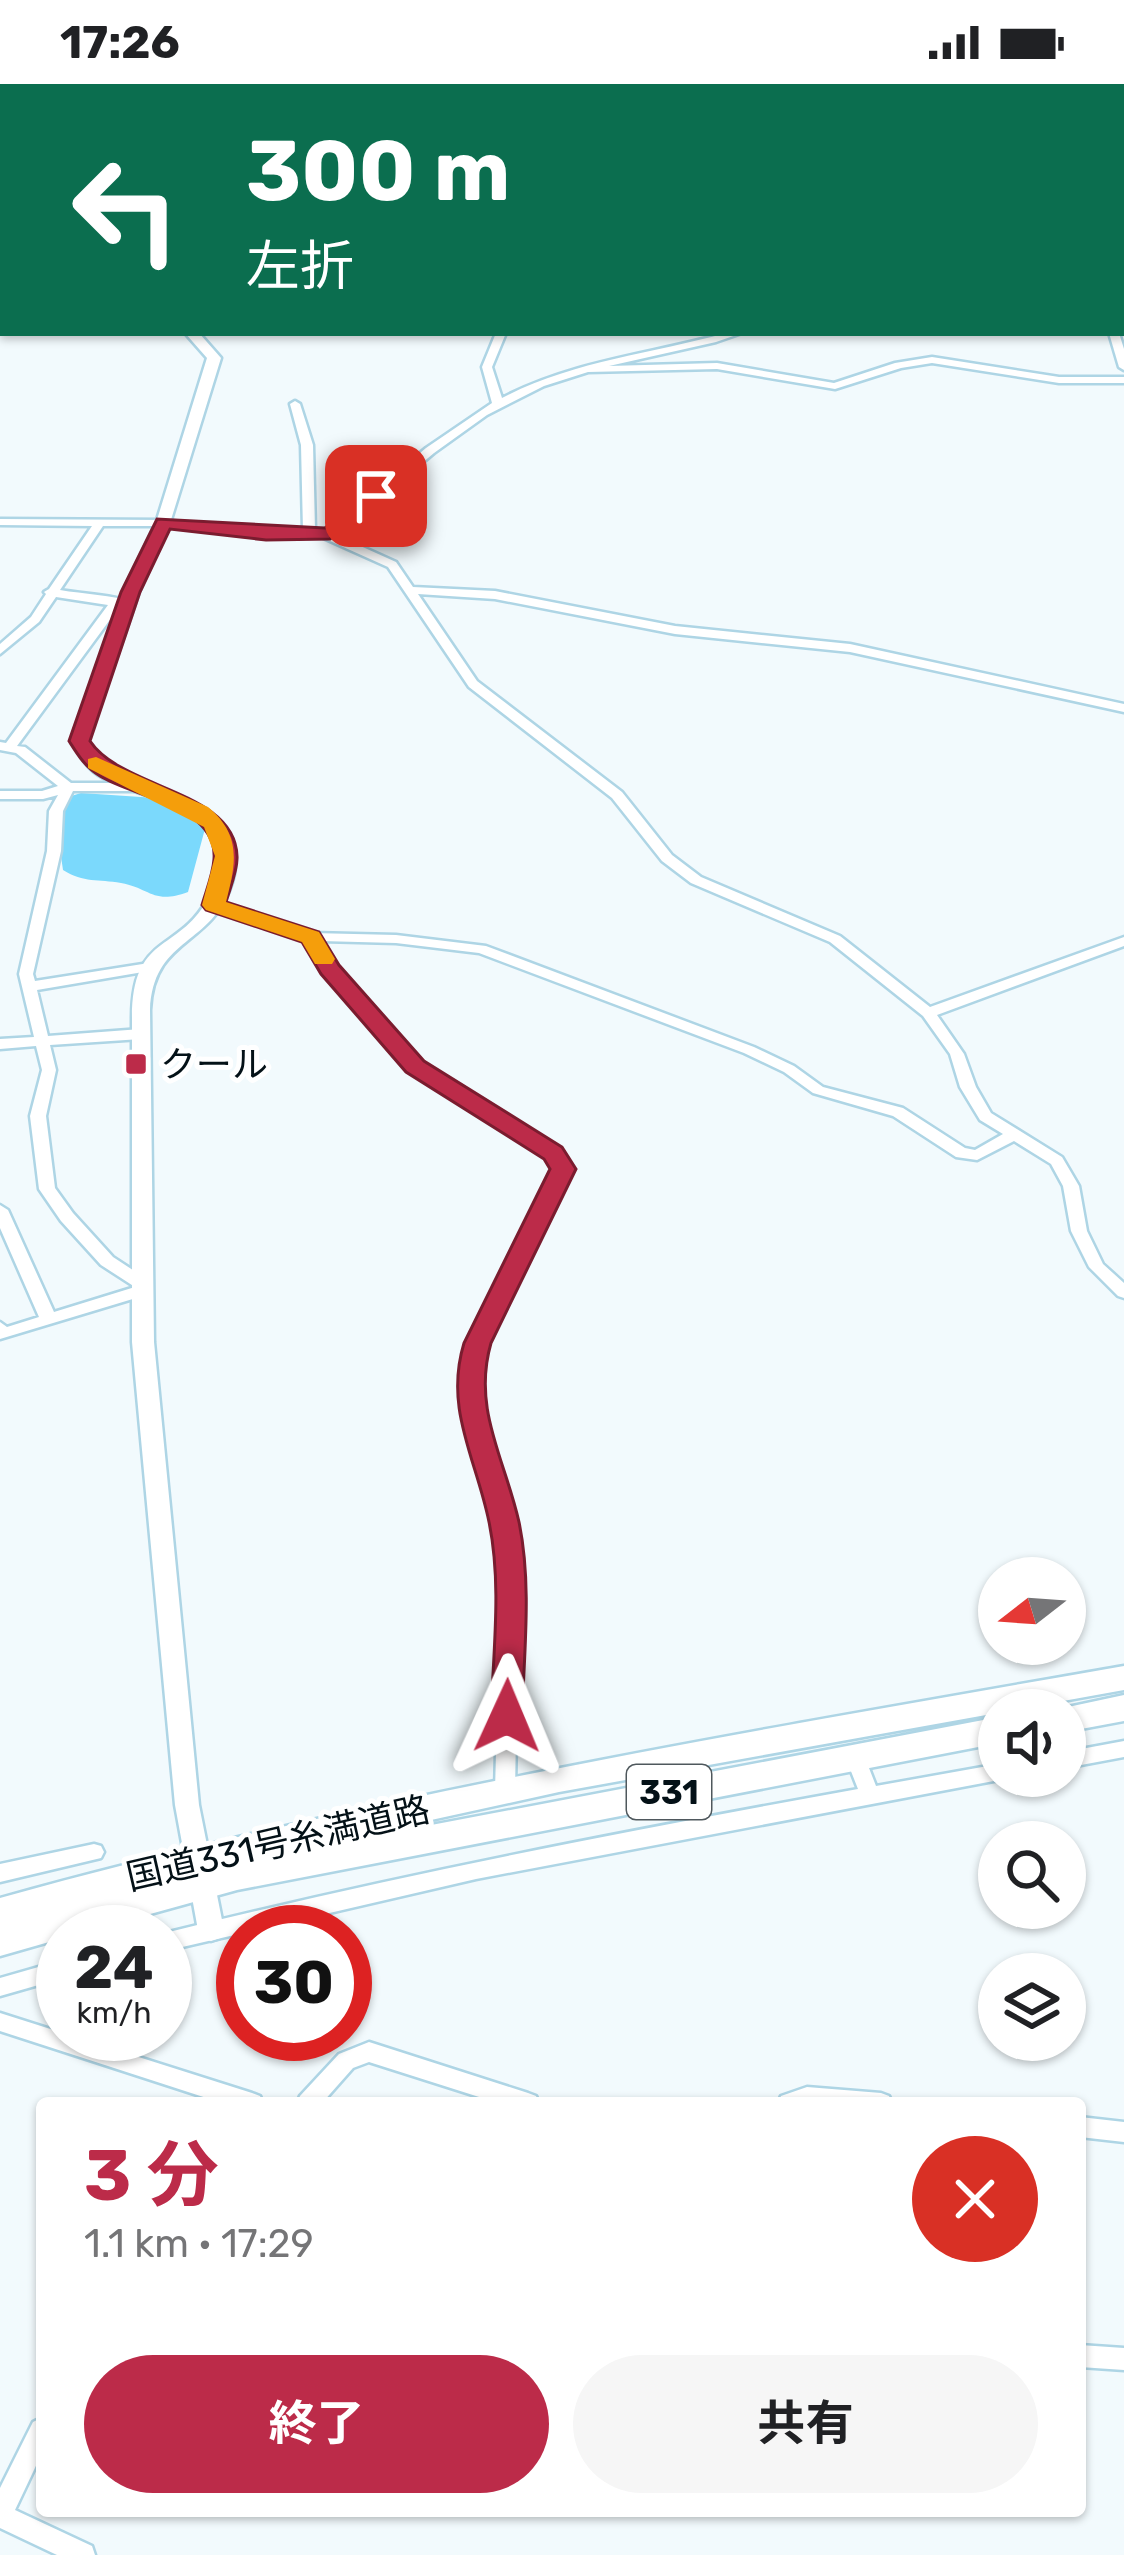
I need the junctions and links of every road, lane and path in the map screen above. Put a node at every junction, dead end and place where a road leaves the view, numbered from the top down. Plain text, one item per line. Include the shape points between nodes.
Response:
1 (99, 84) edge
2 (172, 84) edge
3 (195, 336) edge
4 (500, 336) edge
5 (725, 336) edge
6 (1113, 336) edge
7 (1124, 367) edge
8 (592, 370) junction
9 (1124, 380) edge
10 (295, 404) dead end
11 (498, 404) junction
12 (0, 522) edge
13 (100, 522) junction
14 (164, 523) junction
15 (308, 533) junction
16 (330, 534) junction
17 (410, 590) junction
18 (50, 592) junction
19 (122, 603) junction
20 (0, 650) edge
21 (1124, 707) edge
22 (4, 747) edge
23 (69, 787) junction
24 (142, 787) junction
25 (0, 795) edge
26 (214, 905) junction
27 (311, 937) junction
28 (1124, 941) edge
29 (149, 967) junction
30 (27, 986) junction
31 (928, 1013) junction
32 (141, 1034) junction
33 (42, 1040) junction
34 (0, 1044) edge
35 (1016, 1135) junction
36 (0, 1210) edge
37 (5, 1232) edge
38 (139, 1287) junction
39 (1124, 1292) edge
40 (49, 1320) junction
41 (0, 1328) edge
42 (1124, 1678) edge
43 (1124, 1708) edge
44 (1086, 1715) edge
45 (978, 1734) edge
46 (1124, 1749) edge
47 (855, 1756) junction
48 (1086, 1756) edge
49 (978, 1776) edge
50 (505, 1791) junction
51 (870, 1796) junction
52 (94, 1852) dead end
53 (199, 1871) junction
54 (0, 1873) edge
55 (0, 1912) edge
56 (211, 1930) junction
57 (192, 1935) edge
58 (0, 1941) edge
59 (36, 1977) edge
60 (0, 1987) edge
61 (0, 2022) edge
62 (233, 2097) edge
63 (313, 2097) edge
64 (509, 2097) edge
65 (1086, 2128) edge
66 (1124, 2132) edge
67 (1086, 2356) edge
68 (1124, 2359) edge
69 (36, 2440) edge
70 (0, 2515) edge
71 (82, 2555) edge

1 - 2 street
3 - 14 street via 214,358
4 - 11 street via 487,367
5 - 8 street
6 - 7 street
8 - 9 street via 717,366 835,386 932,360 1059,380
8 - 11 street
10 - 15 street via 307,445
11 - 16 street
12 - 13 street
13 - 14 street
13 - 18 street
14 - 15 street
14 - 19 street
15 - 16 street
16 - 17 street via 392,565
17 - 21 street via 495,595 675,630 850,648
17 - 31 street via 473,684 617,795 668,858 696,880 835,939
18 - 19 street
18 - 20 street via 35,619
19 - 22 street
19 - 24 street via 80,741 94,762
22 - 23 street
23 - 24 street
23 - 25 street
23 - 30 street via 52,830
24 - 26 street via 214,824 226,856
26 - 27 street
26 - 29 street
27 - 35 street via 481,949 749,1051 818,1090 898,1112 961,1153 977,1155
27 - 50 street via 329,969 415,1066 553,1153 563,1169 470,1368 469,1400 504,1522 510,1591
28 - 31 street
29 - 30 street
29 - 32 street
30 - 33 street
31 - 35 street via 985,1116
32 - 33 street
32 - 38 street
33 - 34 street
33 - 38 street via 49,1070 38,1116 47,1189 106,1261
35 - 39 street via 1057,1161 1079,1232 1097,1267
36 - 37 street
37 - 40 street
38 - 40 street
38 - 53 street
40 - 41 street via 3,1334
42 - 50 highway, 国道331号糸満道路 / 331
43 - 44 highway
45 - 47 highway, 国道331号糸満道路 / 331
46 - 48 street
47 - 51 street
47 - 53 highway, 国道331号糸満道路 / 331
49 - 51 street
50 - 53 highway, 国道331号糸満道路 / 331
51 - 56 street
52 - 54 street
53 - 55 highway, 国道331号糸満道路 / 331
53 - 56 street
53 - 58 highway, 国道331号糸満道路 / 331
56 - 57 street
59 - 60 street
61 - 62 street
63 - 64 street via 346,2061 369,2052
65 - 66 street
67 - 68 street
69 - 70 street
70 - 71 street

